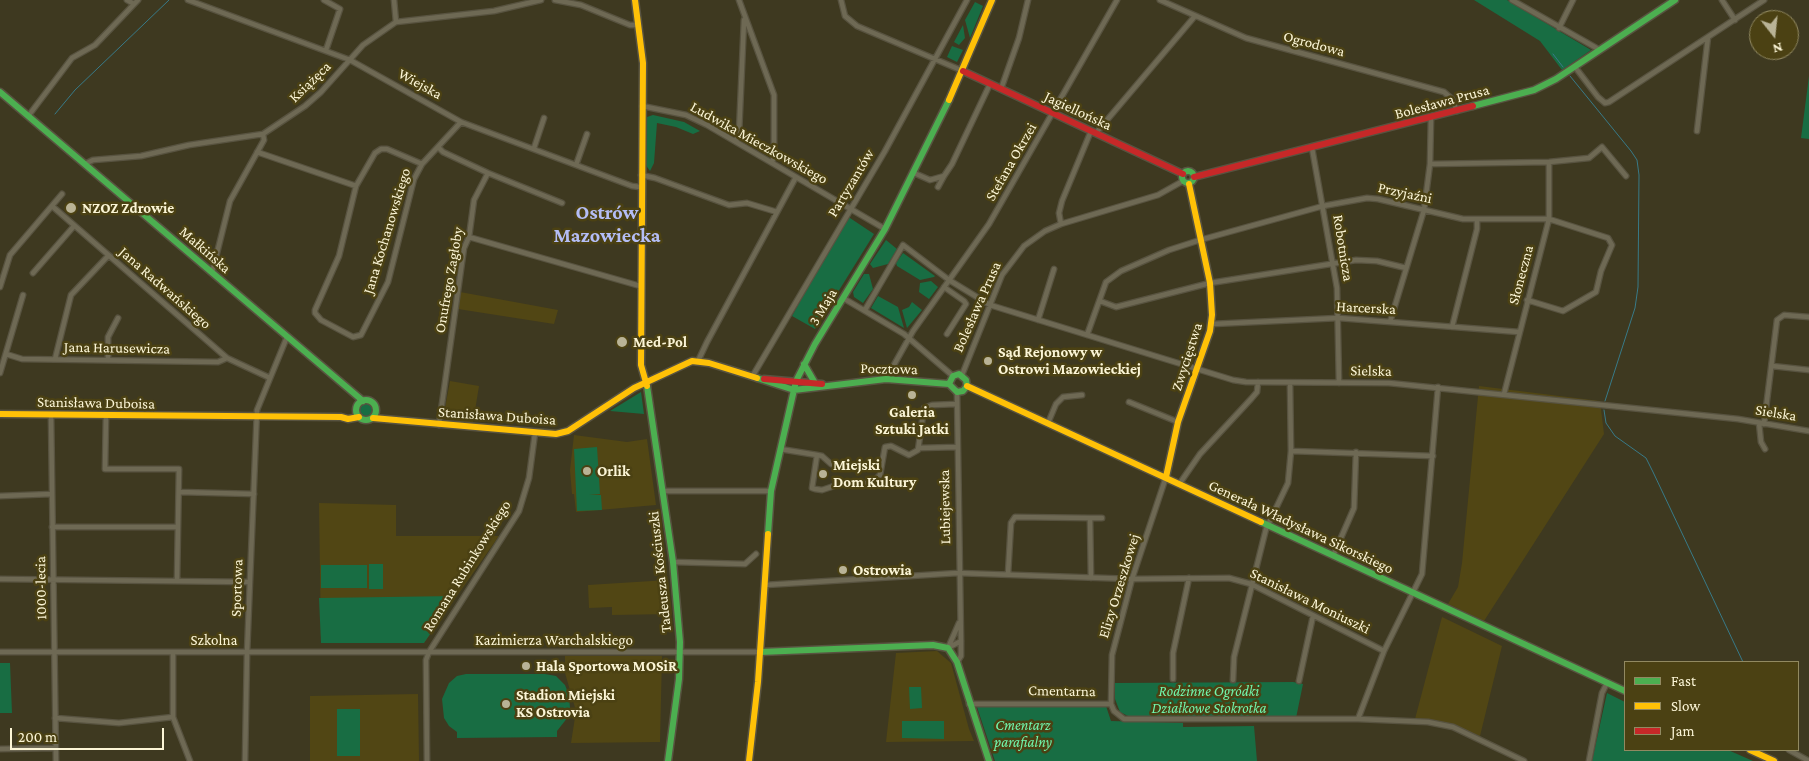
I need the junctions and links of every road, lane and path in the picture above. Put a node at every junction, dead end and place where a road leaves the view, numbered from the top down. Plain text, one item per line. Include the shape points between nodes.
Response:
1 (127, 0) edge
2 (188, 0) edge
3 (324, 0) edge
4 (394, 0) edge
5 (541, 0) edge
6 (555, 0) edge
7 (635, 0) edge
8 (739, 0) edge
9 (841, 0) edge
10 (967, 0) edge
11 (992, 0) edge
12 (1028, 0) edge
13 (1117, 0) edge
14 (1160, 0) edge
15 (1512, 0) edge
16 (1573, 0) edge
17 (1675, 0) edge
18 (1722, 0) edge
19 (1764, 0) edge
20 (136, 2) edge
21 (744, 16) junction
22 (1195, 16) junction
23 (1735, 20) junction
24 (396, 22) junction
25 (636, 24) junction
26 (1559, 28) junction
27 (1708, 37) junction
28 (326, 50) junction
29 (1600, 50) junction
30 (937, 58) junction
31 (350, 60) junction
32 (1575, 67) junction
33 (962, 71) junction
34 (990, 84) junction
35 (1001, 89) junction
36 (0, 92) edge
37 (642, 106) junction
38 (1458, 111) junction
39 (1053, 114) junction
40 (29, 115) junction
41 (544, 118) dead end
42 (1431, 118) junction
43 (461, 122) junction
44 (1697, 131) dead end
45 (1093, 132) junction
46 (263, 134) junction
47 (587, 134) dead end
48 (736, 141) junction
49 (439, 148) junction
50 (534, 148) junction
51 (1312, 148) junction
52 (257, 152) junction
53 (772, 162) junction
54 (1549, 162) junction
55 (85, 164) junction
56 (422, 164) junction
57 (1430, 164) junction
58 (576, 165) junction
59 (488, 172) junction
60 (914, 174) junction
61 (641, 175) junction
62 (944, 176) junction
63 (1626, 176) dead end
64 (796, 177) junction
65 (1194, 177) junction
66 (1185, 179) junction
67 (356, 186) junction
68 (640, 187) junction
69 (938, 187) dead end
70 (62, 194) dead end
71 (562, 203) dead end
72 (52, 206) junction
73 (1323, 206) junction
74 (849, 208) junction
75 (1424, 210) junction
76 (776, 212) junction
77 (1477, 219) junction
78 (1549, 219) junction
79 (1060, 224) junction
80 (74, 226) junction
81 (885, 229) junction
82 (470, 237) junction
83 (1200, 240) junction
84 (108, 256) junction
85 (1334, 263) junction
86 (1054, 268) dead end
87 (1406, 268) junction
88 (34, 273) dead end
89 (212, 273) junction
90 (949, 280) junction
91 (1210, 283) junction
92 (640, 286) junction
93 (0, 287) edge
94 (944, 288) junction
95 (23, 295) dead end
96 (843, 298) junction
97 (1527, 300) junction
98 (1100, 301) junction
99 (990, 305) junction
100 (864, 310) junction
101 (1809, 316) edge
102 (118, 318) dead end
103 (1339, 318) junction
104 (1038, 320) junction
105 (1390, 322) junction
106 (1212, 324) junction
107 (1452, 327) junction
108 (1519, 332) junction
109 (947, 334) dead end
110 (1087, 335) junction
111 (286, 337) junction
112 (910, 338) junction
113 (6, 354) junction
114 (227, 358) junction
115 (55, 359) junction
116 (108, 360) junction
117 (698, 361) junction
118 (804, 364) junction
119 (1772, 366) junction
120 (1197, 369) junction
121 (1809, 370) edge
122 (0, 373) edge
123 (962, 375) junction
124 (953, 376) junction
125 (270, 378) junction
126 (755, 378) junction
127 (886, 379) junction
128 (796, 381) junction
129 (645, 382) junction
130 (1258, 382) junction
131 (815, 383) junction
132 (1290, 383) junction
133 (1338, 383) junction
134 (828, 384) junction
135 (950, 384) junction
136 (967, 386) junction
137 (1438, 387) junction
138 (794, 390) junction
139 (957, 392) junction
140 (1504, 394) junction
141 (1082, 395) dead end
142 (360, 402) junction
143 (1129, 402) dead end
144 (956, 404) junction
145 (0, 414) edge
146 (51, 414) junction
147 (106, 415) junction
148 (358, 415) junction
149 (374, 415) junction
150 (257, 417) junction
151 (1178, 422) junction
152 (1048, 423) junction
153 (1762, 424) junction
154 (439, 425) junction
155 (1809, 431) edge
156 (536, 433) junction
157 (957, 447) junction
158 (919, 448) junction
159 (780, 449) junction
160 (1765, 449) dead end
161 (1291, 451) junction
162 (1356, 452) junction
163 (817, 454) junction
164 (1433, 456) junction
165 (831, 464) dead end
166 (1166, 477) junction
167 (1180, 483) junction
168 (663, 491) junction
169 (772, 491) junction
170 (179, 492) junction
171 (52, 494) junction
172 (254, 494) junction
173 (0, 496) edge
174 (1090, 518) junction
175 (1102, 518) dead end
176 (1269, 525) junction
177 (52, 527) junction
178 (178, 527) junction
179 (756, 554) dead end
180 (1333, 556) junction
181 (673, 562) junction
182 (958, 573) junction
183 (1008, 574) junction
184 (1091, 578) junction
185 (1189, 578) junction
186 (1132, 579) junction
187 (0, 580) edge
188 (54, 581) junction
189 (177, 581) junction
190 (250, 582) junction
191 (1251, 584) junction
192 (764, 585) junction
193 (1413, 592) junction
194 (1314, 616) junction
195 (960, 622) junction
196 (961, 641) junction
197 (948, 648) junction
198 (1384, 651) junction
199 (0, 652) edge
200 (54, 652) junction
201 (429, 652) junction
202 (680, 652) junction
203 (760, 652) junction
204 (174, 653) junction
205 (247, 653) junction
206 (957, 662) junction
207 (1173, 679) dead end
208 (1233, 680) dead end
209 (1299, 681) dead end
210 (1607, 683) junction
211 (1624, 691) edge
212 (970, 704) junction
213 (1111, 704) junction
214 (173, 717) junction
215 (55, 718) junction
216 (1358, 720) junction
217 (56, 748) junction
218 (0, 749) edge
219 (1752, 751) edge
220 (1791, 751) edge
221 (56, 761) edge
222 (190, 761) edge
223 (245, 761) edge
224 (427, 761) edge
225 (668, 761) edge
226 (749, 761) edge
227 (989, 761) edge
228 (1524, 761) edge
229 (1589, 761) edge
230 (1774, 761) edge
231 (1809, 761) edge

1 - 20 street
2 - 28 street, Wiejska
3 - 28 street via 340,10
4 - 24 street
5 - 24 street, Książęca via 494,11
6 - 25 street
7 - 25 street, Tadeusza Kościuszki
8 - 21 street
9 - 30 street via 845,16 857,26
10 - 30 street, Partyzantów
11 - 33 street, 3 Maja
12 - 35 street
13 - 39 street, Stefana Okrzei
14 - 22 street, Ogrodowa
15 - 26 street
16 - 26 street
17 - 29 street, Bolesława Prusa
18 - 23 street
19 - 23 street
20 - 40 street via 95,44 72,58
21 - 48 street
21 - 53 street via 774,96
22 - 38 street, Ogrodowa via 1262,43 1444,92
22 - 45 street
23 - 27 street
24 - 31 street, Książęca via 363,45
25 - 37 street, Tadeusza Kościuszki via 643,63
26 - 29 street
27 - 32 street via 1608,103 1601,100
27 - 44 street
28 - 31 street, Wiejska
29 - 32 street, Bolesława Prusa
30 - 33 street
30 - 74 street, Partyzantów
31 - 43 street, Wiejska
31 - 46 street, Książęca via 305,106
32 - 38 street, Bolesława Prusa via 1534,90
33 - 34 street, Jagiellońska
33 - 60 street, 3 Maja
34 - 35 street, Jagiellońska
34 - 62 street
35 - 39 street, Jagiellońska
36 - 40 street, Małkińska
37 - 48 street, Ludwika Mieczkowskiego via 686,115
37 - 61 street, Tadeusza Kościuszki
38 - 42 street, Bolesława Prusa
39 - 45 street, Jagiellońska
39 - 90 street, Stefana Okrzei via 989,224
40 - 55 street, Małkińska
41 - 50 street
42 - 51 street, Bolesława Prusa
42 - 57 street
43 - 49 street, Jana Kochanowskiego
43 - 50 street, Wiejska
45 - 66 street, Jagiellońska
45 - 79 street via 1062,201 1058,213
46 - 52 street via 264,140
46 - 55 street, Książęca via 141,156 93,160
47 - 58 street
48 - 53 street, Ludwika Mieczkowskiego
49 - 56 street, Jana Kochanowskiego
49 - 59 street
50 - 58 street, Wiejska
51 - 65 street, Bolesława Prusa
51 - 73 street, Robotnicza
52 - 67 street
52 - 89 street via 230,201
53 - 64 street, Ludwika Mieczkowskiego
54 - 57 street
54 - 63 street via 1589,158 1602,147
54 - 78 street, Słoneczna
55 - 89 street, Małkińska
56 - 67 street via 381,149 375,153
56 - 67 street, Jana Kochanowskiego via 414,179 388,282 361,335 353,337 321,320 315,313 341,250
57 - 75 street
58 - 68 street, Wiejska
59 - 71 street
59 - 82 street, Onufrego Zagłoby via 474,200
60 - 62 street via 930,180
60 - 81 street, 3 Maja
61 - 68 street, Tadeusza Kościuszki
61 - 76 street via 729,205 747,204
62 - 69 street
64 - 74 street, Ludwika Mieczkowskiego
64 - 76 street
65 - 66 street
65 - 66 street, Jagiellońska via 1190,171
66 - 79 street, Bolesława Prusa via 1158,195
66 - 83 street, Zwycięstwa
68 - 92 street, Tadeusza Kościuszki
70 - 72 street
72 - 80 street, Jana Radwańskiego
72 - 93 street via 10,255
73 - 75 street, Przyjaźni via 1367,198
73 - 83 street, Przyjaźni
73 - 85 street, Robotnicza
74 - 81 street, Ludwika Mieczkowskiego
74 - 126 street, Partyzantów
75 - 77 street, Przyjaźni
75 - 87 street
76 - 117 street
77 - 78 street, Przyjaźni
77 - 107 street
78 - 97 street, Słoneczna
78 - 97 street, Przyjaźni via 1608,238 1612,246 1596,292 1563,311
79 - 99 street, Bolesława Prusa via 1032,240 1014,256 1002,274
80 - 84 street, Jana Radwańskiego
80 - 88 street
81 - 96 street, 3 Maja
82 - 92 street
82 - 154 street, Onufrego Zagłoby via 464,248
83 - 91 street, Zwycięstwa
83 - 98 street, Przyjaźni via 1113,275 1106,282
84 - 114 street, Jana Radwańskiego
84 - 115 street via 71,295
85 - 87 street via 1377,261
85 - 91 street
85 - 103 street, Robotnicza
86 - 104 street
87 - 105 street
89 - 111 street, Małkińska
90 - 94 street, Stefana Okrzei
90 - 99 street, Sielska
90 - 100 street, Sielska via 903,245
91 - 98 street via 1116,307
91 - 106 street, Zwycięstwa
92 - 129 street, Tadeusza Kościuszki via 641,365
94 - 109 street via 966,304
94 - 112 street, Stefana Okrzei
95 - 113 street
96 - 100 street
96 - 118 street, 3 Maja
97 - 108 street, Słoneczna
98 - 110 street, Przyjaźni
99 - 104 street, Sielska
99 - 123 street, Bolesława Prusa
100 - 112 street
101 - 119 street via 1784,315 1776,322
102 - 116 street via 108,337
103 - 105 street, Harcerska
103 - 106 street, Harcerska
103 - 133 street, Robotnicza
104 - 110 street, Sielska
105 - 107 street, Harcerska
106 - 120 street, Zwycięstwa
107 - 108 street, Harcerska
108 - 140 street, Słoneczna
110 - 120 street, Sielska
111 - 125 street, Sportowa
111 - 142 street, Małkińska
112 - 124 street
112 - 127 street, Stefana Okrzei
113 - 115 street, Jana Harusewicza via 22,359
113 - 122 street
114 - 116 street, Jana Harusewicza via 218,362
114 - 125 street, Jana Radwańskiego
115 - 116 street, Jana Harusewicza
117 - 126 street
117 - 129 street, Stanisława Duboisa via 680,365
118 - 128 street, 3 Maja
118 - 131 street
119 - 121 street
119 - 153 street
120 - 130 street, Sielska via 1233,380
120 - 151 street, Zwycięstwa
123 - 124 street
123 - 136 street
124 - 135 street
125 - 150 street, Sportowa
126 - 128 street
126 - 138 street
127 - 134 street, Pocztowa
127 - 135 street, Pocztowa
128 - 131 street, Pocztowa
128 - 138 street, 3 Maja
129 - 156 street, Stanisława Duboisa via 568,430 556,434
129 - 168 street, Tadeusza Kościuszki
130 - 132 street, Sielska
130 - 167 street via 1252,399 1200,454
131 - 134 street, Pocztowa
132 - 133 street, Sielska
132 - 161 street
133 - 137 street, Sielska
134 - 138 street, Pocztowa
135 - 139 street
136 - 139 street
136 - 152 street, Generała Władysława Sikorskiego
137 - 140 street, Sielska
137 - 164 street
138 - 159 street, 3 Maja
139 - 144 street, Lubiejewska
140 - 153 street, Sielska
141 - 152 street via 1063,397 1056,404
142 - 148 street
142 - 149 street, Małkińska via 374,404
143 - 151 street
144 - 157 street, Lubiejewska
144 - 158 street via 924,408
145 - 146 street, Stanisława Duboisa
146 - 147 street, Stanisława Duboisa
146 - 171 street, 1000-lecia
147 - 150 street, Stanisława Duboisa
147 - 170 street via 105,469 179,469
148 - 149 street via 366,420
148 - 150 street, Stanisława Duboisa
149 - 154 street, Stanisława Duboisa
150 - 172 street, Sportowa
151 - 166 street, Zwycięstwa
152 - 166 street, Generała Władysława Sikorskiego
153 - 155 street, Sielska
153 - 160 street via 1761,442
154 - 156 street, Stanisława Duboisa
156 - 201 street, Romana Rubinkowskiego via 529,478 519,511
157 - 158 street
157 - 182 street, Lubiejewska
158 - 163 street via 909,455 888,446 883,450 880,476 876,481 838,484 822,490 812,488
159 - 163 street
159 - 169 street, 3 Maja
161 - 162 street
161 - 176 street via 1288,483
162 - 164 street
162 - 180 street via 1354,508
163 - 165 street
164 - 193 street via 1422,574
166 - 167 street, Generała Władysława Sikorskiego
166 - 186 street, Elizy Orzeszkowej
167 - 176 street, Generała Władysława Sikorskiego
168 - 169 street
168 - 181 street, Tadeusza Kościuszki
169 - 192 street, 3 Maja
170 - 172 street
170 - 178 street
171 - 173 street
171 - 177 street, 1000-lecia
172 - 190 street, Sportowa
174 - 175 street
174 - 183 street via 1015,516 1011,523
174 - 184 street
176 - 180 street, Generała Władysława Sikorskiego
176 - 191 street
177 - 178 street
177 - 188 street, 1000-lecia
178 - 189 street
179 - 181 street via 745,564
180 - 193 street, Generała Władysława Sikorskiego
181 - 202 street, Tadeusza Kościuszki
182 - 183 street, Stanisława Moniuszki
182 - 192 street, Stanisława Moniuszki
182 - 195 street, Lubiejewska
183 - 184 street, Stanisława Moniuszki
184 - 186 street, Stanisława Moniuszki
185 - 186 street, Stanisława Moniuszki
185 - 191 street, Stanisława Moniuszki via 1229,578
185 - 207 street via 1173,653
186 - 213 street, Elizy Orzeszkowej via 1112,656
187 - 188 street
188 - 189 street
188 - 200 street, 1000-lecia
189 - 190 street
190 - 205 street, Sportowa
191 - 194 street, Stanisława Moniuszki
191 - 208 street via 1234,657
192 - 203 street, 3 Maja
193 - 198 street
193 - 210 street, Generała Władysława Sikorskiego
194 - 198 street, Stanisława Moniuszki
194 - 209 street
195 - 196 street, Lubiejewska
195 - 197 street, Lubiejewska
196 - 197 street
196 - 206 street, Lubiejewska via 961,656
197 - 203 street via 933,645
197 - 206 street, Lubiejewska
198 - 216 street
199 - 200 street, Szkolna
200 - 204 street, Szkolna
200 - 215 street, 1000-lecia
201 - 202 street, Kazimierza Warchalskiego
201 - 205 street, Szkolna
201 - 224 street via 426,660
202 - 203 street, Kazimierza Warchalskiego
202 - 225 street, Tadeusza Kościuszki
203 - 226 street, 3 Maja
204 - 205 street, Szkolna
204 - 214 street
205 - 223 street, Sportowa
206 - 212 street, Lubiejewska
210 - 211 street, Generała Władysława Sikorskiego
210 - 229 street via 1602,693
212 - 213 street, Cmentarna
212 - 227 street, Lubiejewska
213 - 216 street, Cmentarna via 1124,719
214 - 215 street via 119,723
214 - 222 street
215 - 217 street, 1000-lecia
216 - 228 street, Cmentarna via 1442,724
217 - 218 street
217 - 221 street, 1000-lecia
219 - 230 street
220 - 231 street

